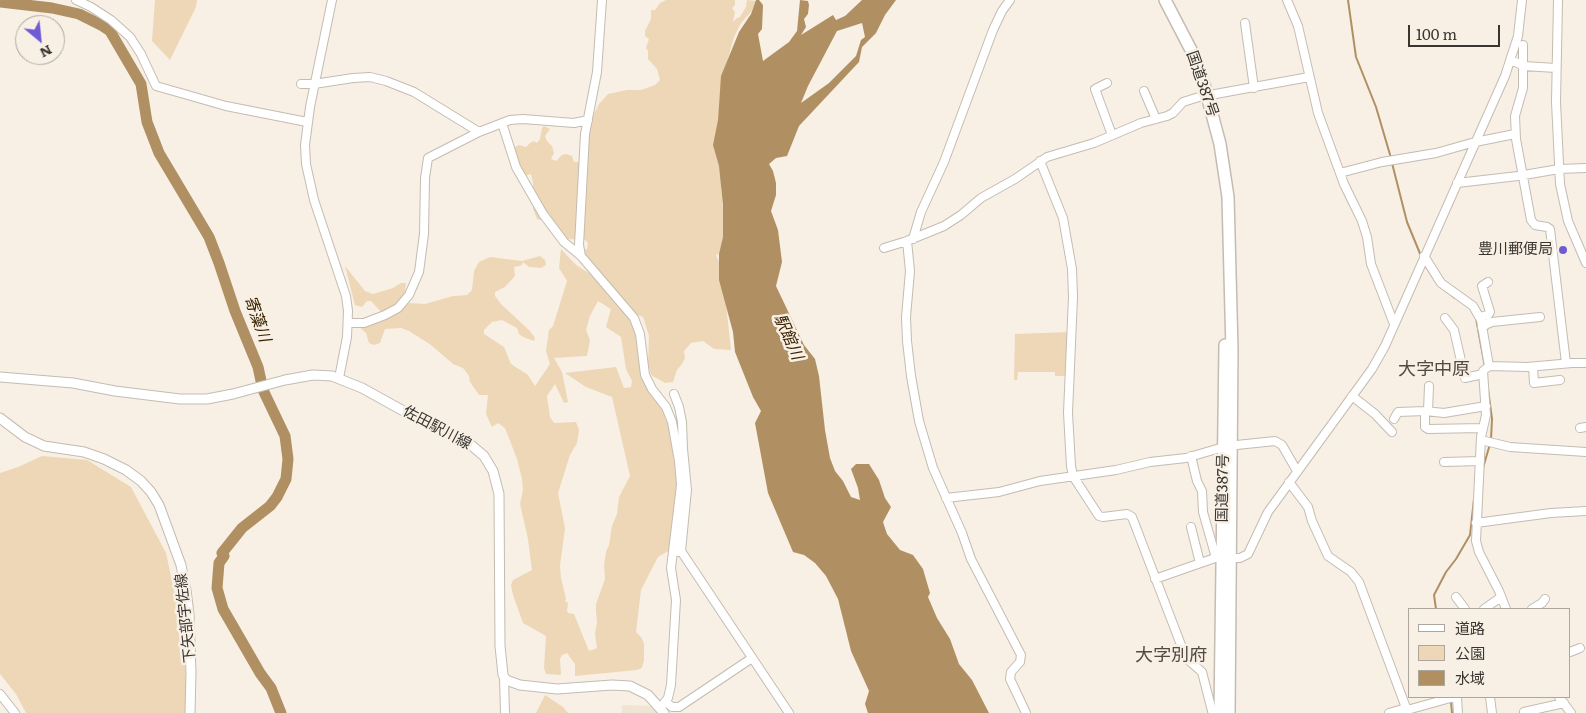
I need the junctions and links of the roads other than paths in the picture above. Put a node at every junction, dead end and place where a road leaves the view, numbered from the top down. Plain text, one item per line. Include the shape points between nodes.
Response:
1 (76, 0) edge
2 (332, 0) edge
3 (602, 0) edge
4 (1010, 0) edge
5 (1165, 0) edge
6 (1287, 0) edge
7 (1522, 0) edge
8 (1558, 0) edge
9 (1245, 23) dead end
10 (1524, 45) dead end
11 (1511, 60) junction
12 (1524, 66) junction
13 (1556, 68) junction
14 (1309, 77) junction
15 (1107, 83) dead end
16 (301, 84) dead end
17 (314, 84) junction
18 (1254, 88) junction
19 (1144, 91) dead end
20 (1208, 96) junction
21 (588, 120) junction
22 (1156, 120) junction
23 (307, 122) junction
24 (502, 123) junction
25 (479, 132) junction
26 (1515, 134) junction
27 (1112, 136) junction
28 (1475, 142) junction
29 (1040, 161) junction
30 (1586, 168) edge
31 (1559, 169) junction
32 (1340, 173) junction
33 (1522, 175) junction
34 (1457, 183) junction
35 (910, 240) junction
36 (884, 248) dead end
37 (581, 256) junction
38 (1423, 259) junction
39 (1586, 263) edge
40 (1488, 282) dead end
41 (1480, 317) junction
42 (1540, 317) dead end
43 (1445, 318) dead end
44 (348, 323) junction
45 (1394, 324) junction
46 (1482, 328) junction
47 (1566, 364) junction
48 (1586, 364) edge
49 (1488, 366) junction
50 (1533, 367) junction
51 (1483, 374) junction
52 (0, 377) edge
53 (339, 378) junction
54 (1560, 380) dead end
55 (1429, 386) dead end
56 (674, 394) dead end
57 (1352, 396) junction
58 (1486, 406) junction
59 (1427, 411) junction
60 (0, 418) edge
61 (1394, 419) dead end
62 (1483, 428) junction
63 (1392, 432) dead end
64 (1481, 440) junction
65 (1227, 446) junction
66 (1586, 452) edge
67 (1191, 456) junction
68 (1480, 461) junction
69 (1444, 462) dead end
70 (1297, 471) junction
71 (1073, 476) junction
72 (1289, 482) junction
73 (946, 498) junction
74 (1586, 511) edge
75 (1476, 522) junction
76 (1191, 527) dead end
77 (681, 551) junction
78 (672, 552) junction
79 (1223, 558) junction
80 (1200, 563) junction
81 (1155, 579) junction
82 (1456, 596) dead end
83 (1502, 598) junction
84 (1545, 600) dead end
85 (1462, 608) edge
86 (1486, 608) edge
87 (1506, 608) edge
88 (1534, 608) edge
89 (1580, 648) dead end
90 (1571, 652) edge
91 (752, 658) junction
92 (504, 678) junction
93 (0, 694) edge
94 (1451, 698) edge
95 (1455, 698) edge
96 (1490, 698) edge
97 (1561, 700) edge
98 (663, 707) edge
99 (1407, 710) edge
100 (1524, 712) edge
101 (15, 713) edge
102 (190, 713) edge
103 (505, 713) edge
104 (789, 713) edge
105 (1026, 713) edge
106 (1220, 713) edge
107 (1229, 713) edge
108 (1389, 713) edge
109 (1458, 713) edge
110 (1492, 713) edge
111 (1571, 713) edge

1 - 23 street via 111,20 130,36 156,86 226,106
2 - 17 street
3 - 21 street via 597,72
4 - 35 street via 994,30 944,162
5 - 20 highway, 国道387号 via 1191,50
6 - 14 street via 1298,26
7 - 11 street
8 - 13 street
9 - 18 street
10 - 12 street
11 - 12 street
11 - 28 street
12 - 13 street
12 - 26 street via 1522,92 1514,116
13 - 31 street
14 - 18 street
14 - 32 street
15 - 27 street via 1095,89
16 - 17 street
17 - 23 street
17 - 25 street via 370,77 386,81 414,92
18 - 20 street
19 - 22 street
20 - 22 street via 1183,102 1171,114
20 - 65 highway, 国道387号 via 1220,144 1229,208 1232,350
21 - 24 street via 523,119
21 - 37 street
22 - 27 street
23 - 44 street via 305,145 309,181 342,279
24 - 25 street
24 - 37 street via 523,181 555,230
25 - 44 street via 428,158 419,272 409,295 398,308 385,315 364,323
26 - 28 street
26 - 33 street
27 - 29 street
28 - 32 street
28 - 34 street
29 - 35 street via 950,222
29 - 71 street via 1063,218 1072,268 1068,413
30 - 31 street
31 - 33 street
31 - 39 street via 1565,211
32 - 45 street via 1362,221 1370,264
33 - 34 street
33 - 47 street via 1531,222 1550,229
34 - 38 street
35 - 36 street
35 - 73 street via 906,330 911,376 925,443
37 - 78 street via 637,323 645,375 672,422 680,485
38 - 41 street via 1441,282 1473,306
38 - 45 street
40 - 41 street via 1482,286 1490,312
41 - 46 street
42 - 46 street via 1492,322
43 - 51 street via 1454,330 1465,378
44 - 53 street
45 - 57 street via 1376,362
46 - 49 street
47 - 48 street
47 - 50 street
49 - 50 street
49 - 51 street
50 - 54 street via 1534,383
51 - 58 street
52 - 53 main road, 佐田駅川線 via 73,383 180,399 207,399 313,375
53 - 92 main road, 佐田駅川線 via 466,441 480,452 496,476 499,494 500,646
55 - 59 street
56 - 77 street via 680,407 686,478
57 - 63 street
57 - 70 street
58 - 59 street via 1444,413
58 - 62 street
59 - 61 street via 1398,412
59 - 62 street via 1428,429
60 - 102 main road, 下矢部宇佐線 via 25,438 44,446 84,452 104,459 126,470 152,492 181,566 186,590
62 - 64 street
64 - 66 street via 1510,447
64 - 68 street
65 - 67 street
65 - 70 street via 1276,441 1282,445
65 - 79 highway, 国道387号
67 - 71 street
67 - 79 street via 1202,491 1203,512
68 - 69 street
68 - 75 street
70 - 72 street
71 - 73 street via 1040,480 999,492
71 - 81 street via 1098,516 1131,516
72 - 79 street via 1265,517 1248,554 1240,558
72 - 99 street via 1308,507 1328,556 1351,572 1361,585
73 - 105 street via 971,559 1022,656 1010,679
74 - 75 street
75 - 83 street via 1477,549
76 - 80 street
77 - 78 street
77 - 91 street
78 - 98 street via 671,573 676,600 671,685
79 - 80 street
79 - 106 highway, 国道387号
79 - 107 highway, 国道387号
80 - 81 street
81 - 106 street via 1186,658 1202,672 1212,711
82 - 85 street
83 - 86 street
83 - 87 street
84 - 88 street
89 - 90 street
91 - 98 street via 679,707
91 - 104 street
92 - 98 main road via 520,685 557,689 625,685 636,688
92 - 103 street
93 - 101 street
94 - 99 street
95 - 109 street
96 - 110 street
97 - 100 street
97 - 111 street
99 - 108 street

